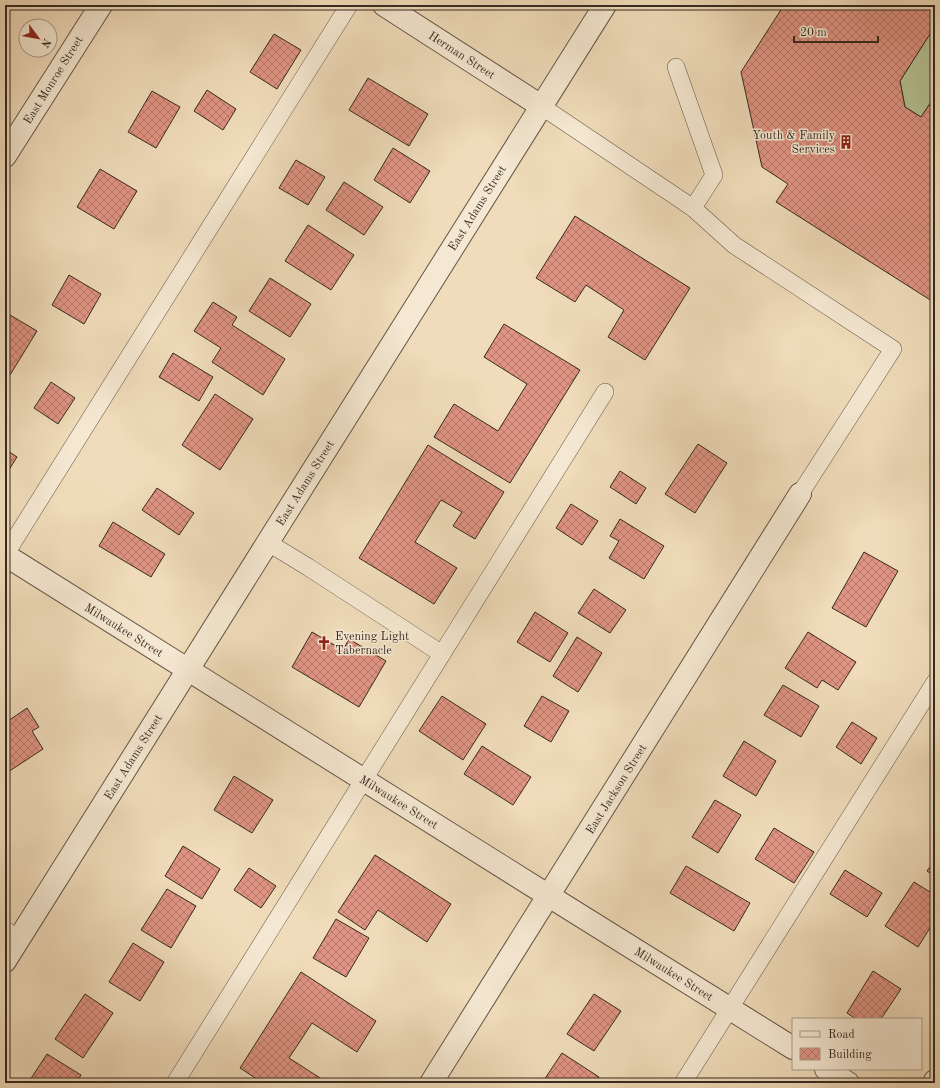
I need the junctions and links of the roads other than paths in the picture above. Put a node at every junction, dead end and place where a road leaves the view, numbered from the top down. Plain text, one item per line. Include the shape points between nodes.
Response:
1 (101, 5) edge
2 (349, 5) edge
3 (384, 5) edge
4 (605, 5) edge
5 (676, 67) dead end
6 (541, 106) junction
7 (5, 156) edge
8 (693, 208) junction
9 (606, 392) dead end
10 (800, 494) joint
11 (267, 542) junction
12 (5, 555) edge
13 (442, 654) junction
14 (187, 670) junction
15 (935, 682) edge
16 (363, 780) junction
17 (549, 896) junction
18 (12, 934) edge
19 (5, 961) edge
20 (730, 1009) junction
21 (792, 1047) edge
22 (828, 1070) edge
23 (175, 1083) edge
24 (431, 1083) edge
25 (683, 1083) edge
26 (848, 1083) edge

1 - 7 street, East Monroe Street
2 - 12 lane
3 - 6 street, Herman Street
4 - 6 street, East Adams Street
5 - 8 lane via 714,175
6 - 8 lane
6 - 11 street, East Adams Street
8 - 10 lane via 734,245 893,349
9 - 13 lane
10 - 17 street, East Jackson Street
11 - 13 lane
11 - 14 street, East Adams Street
12 - 14 street, Milwaukee Street
13 - 16 lane
14 - 16 street, Milwaukee Street
14 - 18 street, East Adams Street
15 - 20 lane
16 - 17 street, Milwaukee Street
16 - 23 lane
17 - 20 street, Milwaukee Street
17 - 24 street, East Jackson Street
18 - 19 street, East Adams Street
20 - 21 street, Milwaukee Street
20 - 25 lane
22 - 26 street

